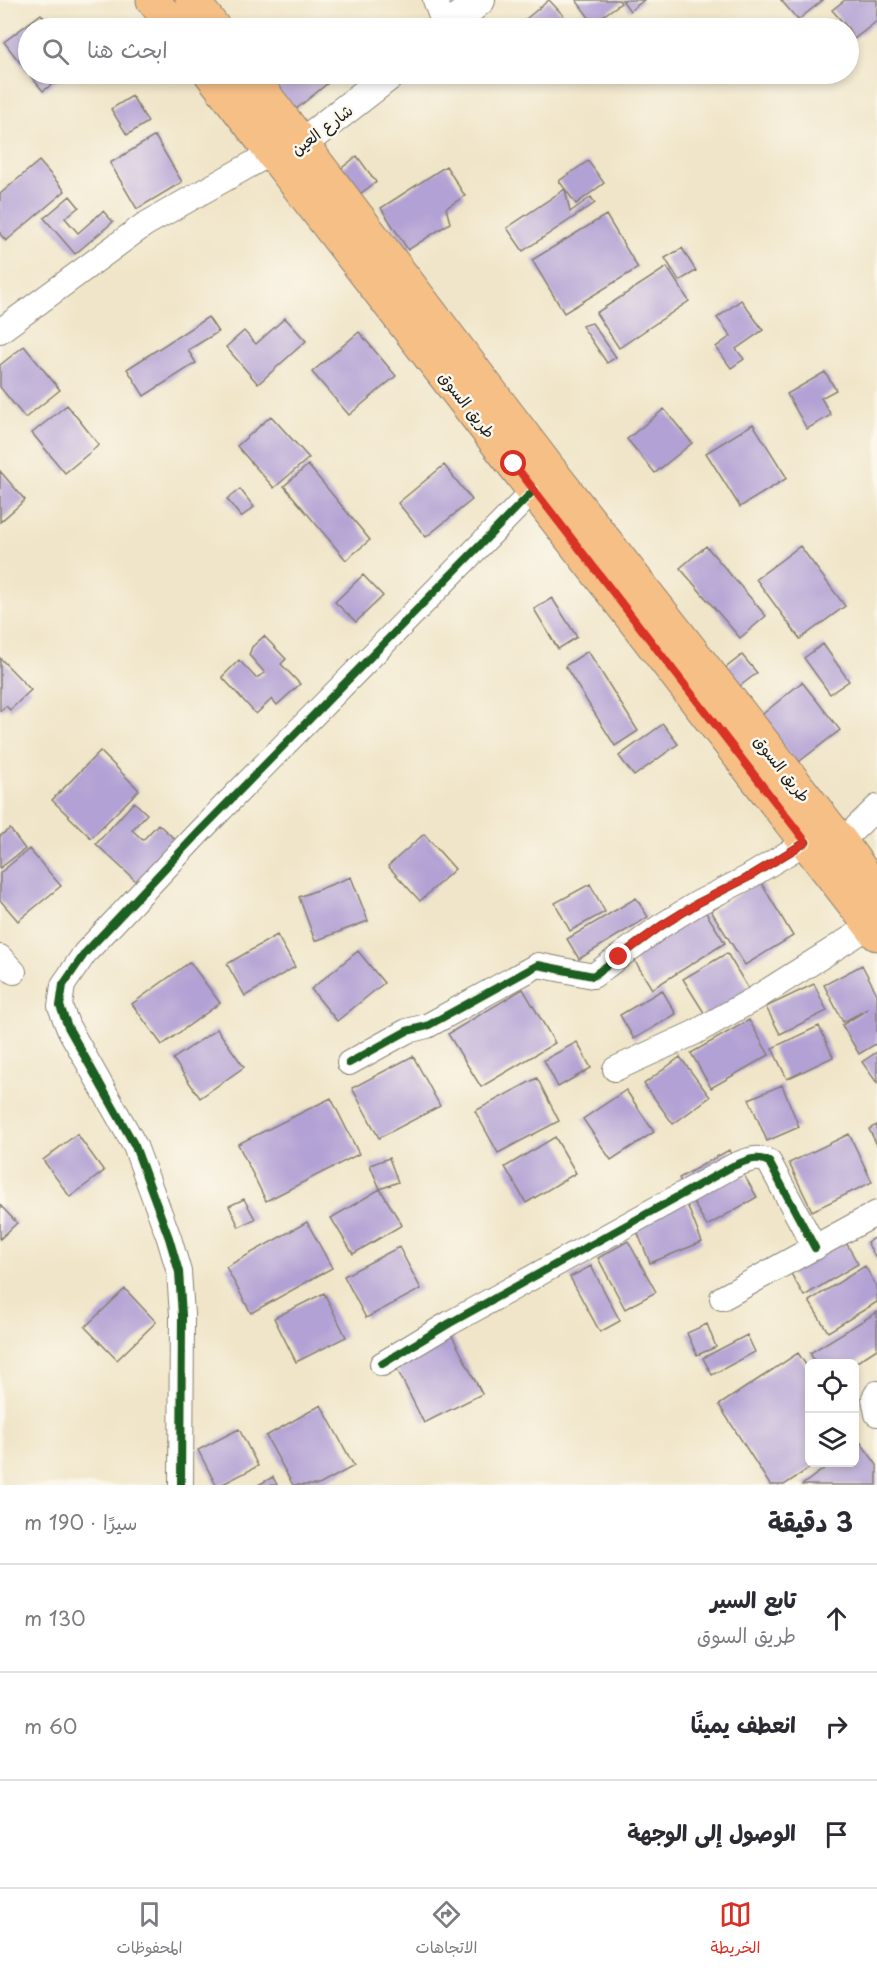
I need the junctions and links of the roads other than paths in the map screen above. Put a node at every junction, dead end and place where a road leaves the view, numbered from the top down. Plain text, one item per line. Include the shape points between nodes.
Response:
1 (153, 0) edge
2 (192, 0) edge
3 (435, 0) edge
4 (480, 0) edge
5 (167, 18) edge
6 (206, 18) edge
7 (441, 18) edge
8 (458, 18) edge
9 (220, 84) edge
10 (254, 84) edge
11 (377, 84) edge
12 (285, 152) junction
13 (0, 331) edge
14 (534, 490) junction
15 (877, 807) edge
16 (806, 842) junction
17 (841, 842) junction
18 (876, 888) edge
19 (874, 930) edge
20 (349, 1063) dead end
21 (615, 1069) dead end
22 (877, 1213) edge
23 (815, 1248) junction
24 (722, 1298) dead end
25 (382, 1364) dead end
26 (877, 1393) edge
27 (877, 1414) edge
28 (181, 1485) edge

1 - 5 main road
2 - 6 main road
3 - 7 street
4 - 8 street
9 - 12 main road, طريق السوق
10 - 12 main road, طريق السوق
11 - 12 street, شارع العين
12 - 13 street via 144,225
12 - 14 main road, طريق السوق
12 - 17 main road, طريق السوق via 554,474
14 - 16 main road, طريق السوق
14 - 28 street via 199,832 85,953 63,985 60,1006 68,1027 135,1146 179,1272
15 - 17 street
16 - 19 main road, طريق السوق
16 - 20 street via 661,926 593,976 538,965 427,1026 407,1031
17 - 18 main road, طريق السوق
19 - 21 street via 694,1033
22 - 23 street
23 - 24 street
23 - 25 street via 769,1162 750,1159
26 - 27 street

